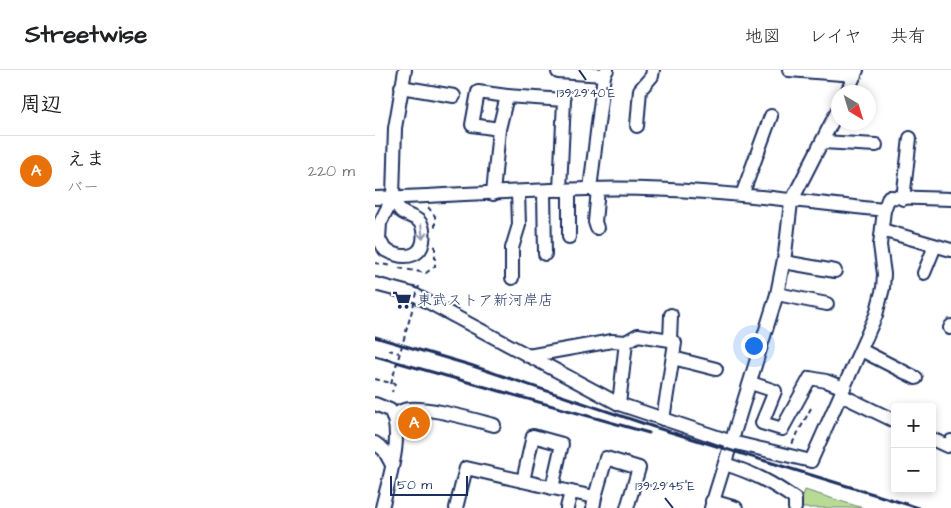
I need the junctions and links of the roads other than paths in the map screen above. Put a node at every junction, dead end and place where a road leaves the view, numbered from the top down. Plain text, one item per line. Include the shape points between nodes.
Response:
1 (405, 70) edge
2 (558, 70) edge
3 (653, 70) edge
4 (789, 70) edge
5 (606, 72) edge
6 (856, 73) edge
7 (850, 85) edge
8 (401, 87) junction
9 (454, 96) dead end
10 (507, 96) junction
11 (771, 116) dead end
12 (831, 125) edge
13 (637, 126) dead end
14 (499, 129) junction
15 (910, 138) dead end
16 (822, 142) junction
17 (876, 145) dead end
18 (594, 189) junction
19 (565, 190) junction
20 (544, 191) junction
21 (518, 192) junction
22 (493, 194) junction
23 (742, 195) junction
24 (393, 197) junction
25 (375, 198) edge
26 (903, 198) junction
27 (951, 200) edge
28 (791, 202) junction
29 (884, 210) junction
30 (597, 228) dead end
31 (882, 230) junction
32 (569, 236) dead end
33 (935, 246) junction
34 (951, 250) edge
35 (545, 254) dead end
36 (783, 262) junction
37 (835, 271) dead end
38 (924, 273) dead end
39 (513, 278) dead end
40 (375, 284) edge
41 (777, 294) junction
42 (827, 304) dead end
43 (671, 315) dead end
44 (670, 340) junction
45 (626, 342) junction
46 (861, 350) junction
47 (528, 356) junction
48 (673, 358) junction
49 (716, 369) dead end
50 (917, 378) dead end
51 (751, 383) junction
52 (842, 391) junction
53 (375, 404) edge
54 (619, 404) junction
55 (663, 419) junction
56 (891, 419) edge
57 (395, 422) junction
58 (494, 425) dead end
59 (936, 441) edge
60 (951, 441) edge
61 (732, 442) junction
62 (377, 443) edge
63 (391, 464) junction
64 (725, 464) junction
65 (523, 481) junction
66 (552, 488) junction
67 (571, 492) junction
68 (594, 503) edge
69 (712, 505) edge
70 (382, 508) edge
71 (456, 508) edge
72 (567, 508) edge
73 (627, 508) edge
74 (736, 508) edge
75 (795, 508) edge

1 - 8 street
2 - 5 street
3 - 13 street via 640,90
4 - 6 street
5 - 18 street
6 - 7 street
8 - 9 street
8 - 24 street via 395,128
10 - 14 street
10 - 14 street via 478,92 472,125
10 - 19 street via 564,100
11 - 23 street
12 - 16 street
14 - 22 street
15 - 26 street
16 - 17 street
16 - 28 street
18 - 19 street
18 - 23 street
18 - 30 street
19 - 20 street
19 - 32 street
20 - 21 street
20 - 35 street
21 - 22 street
21 - 39 street via 519,225 512,248
22 - 24 street
23 - 28 street
24 -> 24 street via 401,210 418,219 422,225 421,248 410,256 392,254 381,245 380,223
24 - 25 street
26 - 27 street
26 - 29 street via 889,197
28 - 29 street
28 - 36 street
29 - 31 street
31 - 33 street
31 - 46 street via 883,288
33 - 34 street
33 - 38 street
36 - 37 street
36 - 41 street
40 - 47 street via 413,294
41 - 42 street
41 - 51 street
43 - 44 street
44 - 45 street via 638,335
44 - 48 street via 675,343
45 - 47 street via 612,341
45 - 54 street
46 - 50 street
46 - 52 street
47 - 54 street
48 - 49 street
48 - 55 street
51 - 52 street via 775,391 762,423 782,429 810,378 826,381
51 - 61 street
52 - 56 street
52 - 61 street via 811,461
53 - 57 street via 390,410
54 - 55 street
55 - 61 street
57 - 58 street via 405,409
57 - 62 street via 391,436
57 - 63 street via 395,452
59 - 60 street via 947,446
61 - 64 street
62 - 63 street
63 - 70 street
64 - 69 street
64 - 75 street via 759,475 774,484 795,499
65 - 66 street
65 - 66 street via 533,436 562,444
65 - 71 street via 466,468
66 - 67 street
67 - 68 street
67 - 72 street
68 - 73 street via 606,458 639,468
69 - 74 street

